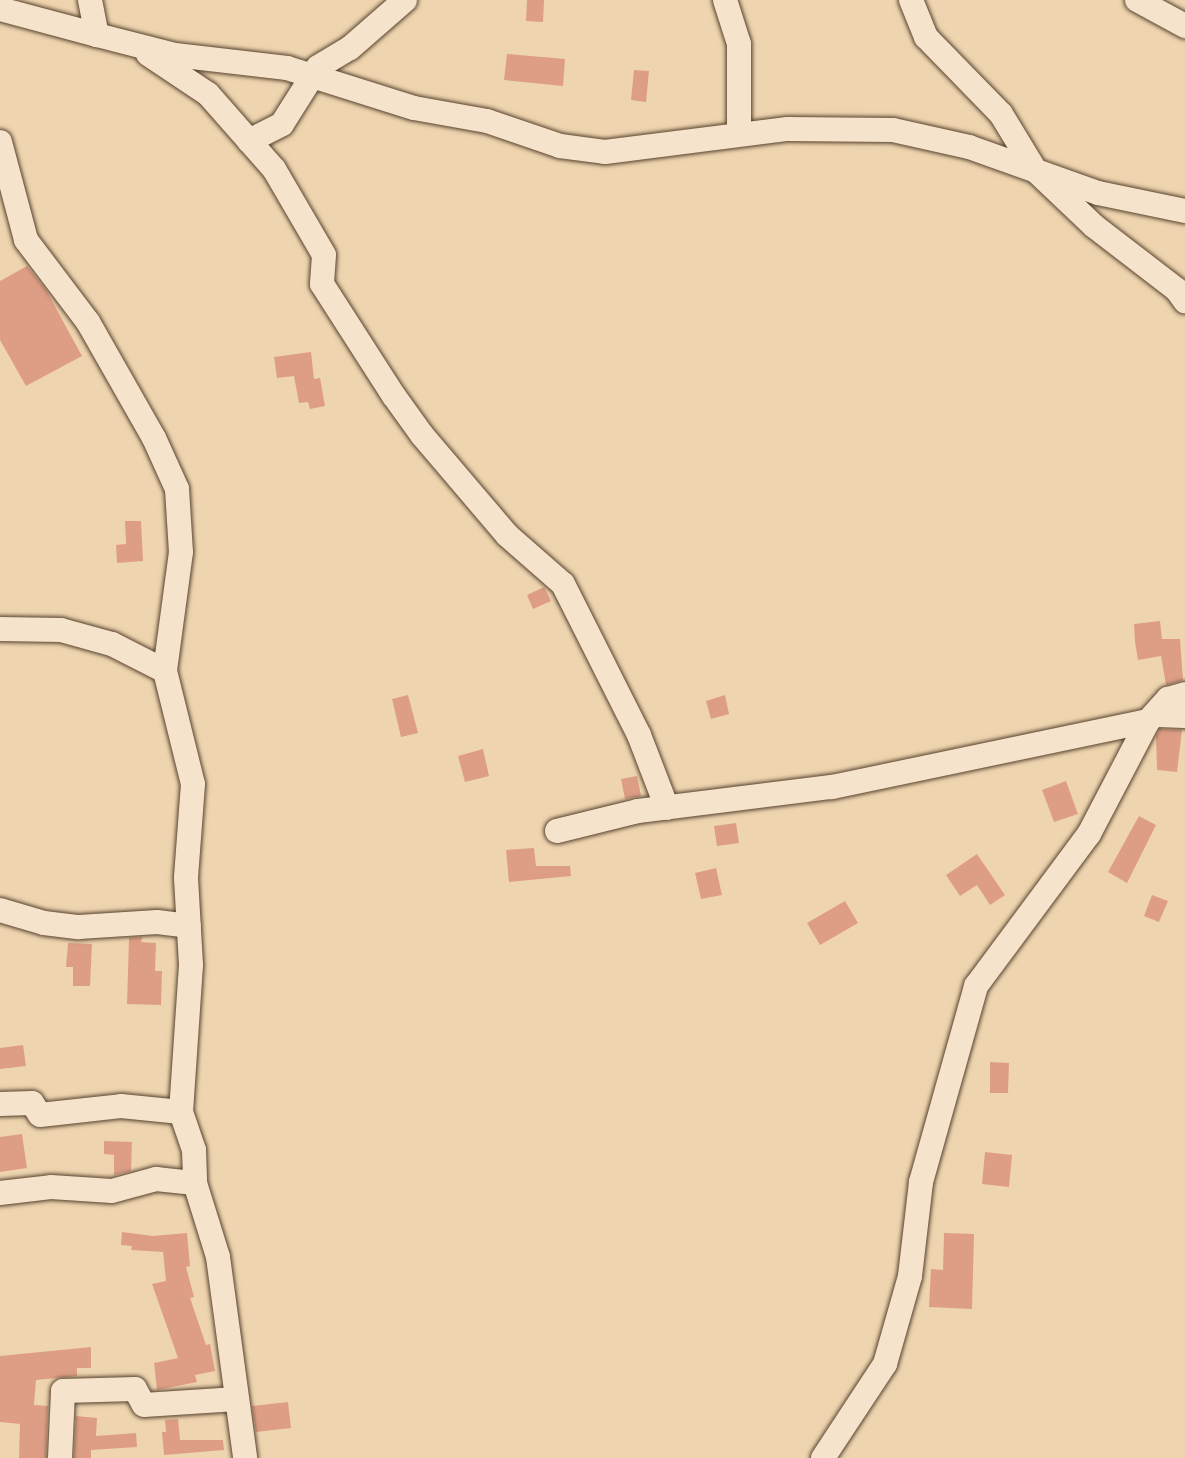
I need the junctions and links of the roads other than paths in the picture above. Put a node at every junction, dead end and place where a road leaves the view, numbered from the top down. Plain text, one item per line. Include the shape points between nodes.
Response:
1 (90, 0) edge
2 (405, 0) edge
3 (725, 0) edge
4 (911, 0) edge
5 (1137, 0) edge
6 (0, 9) edge
7 (1185, 26) edge
8 (97, 35) junction
9 (134, 45) junction
10 (313, 77) junction
11 (739, 133) junction
12 (249, 141) junction
13 (0, 142) edge
14 (1035, 170) junction
15 (1185, 211) edge
16 (1185, 301) edge
17 (0, 629) edge
18 (165, 671) junction
19 (1185, 694) edge
20 (1185, 716) edge
21 (1152, 718) junction
22 (667, 808) junction
23 (557, 831) dead end
24 (0, 910) edge
25 (189, 926) junction
26 (0, 1104) edge
27 (181, 1112) junction
28 (195, 1183) junction
29 (0, 1193) edge
30 (237, 1399) junction
31 (60, 1458) edge
32 (245, 1458) edge
33 (823, 1458) edge

1 - 8 street
2 - 10 street via 350,48 318,67
3 - 11 street via 739,44
4 - 14 street via 926,37 1001,114
5 - 7 street
6 - 8 street
8 - 9 street
9 - 10 street via 175,55 286,68
9 - 12 street via 208,94
10 - 11 street via 414,108 487,121 560,146 605,152
10 - 12 street via 282,124
11 - 14 street via 788,129 893,130 969,147
12 - 22 street via 274,169 305,220 324,255 322,284 394,396 507,535 563,584 639,735
13 - 18 street via 26,240 88,322 154,438 177,489 181,552
14 - 15 street via 1098,193
14 - 16 street via 1094,226 1177,290
17 - 18 street via 61,630 112,644
18 - 25 street via 193,784 186,879
19 - 21 street via 1168,699
20 - 21 street
21 - 22 street via 832,787
21 - 33 street via 1089,834 976,986 921,1182 910,1276 885,1364
22 - 23 street
24 - 25 street via 44,923 79,927 157,922
25 - 27 street via 191,965
26 - 27 street via 32,1103 40,1115 121,1106
27 - 28 street via 194,1150
28 - 29 street via 156,1179 112,1191 51,1187
28 - 30 street via 218,1257
30 - 31 street via 144,1405 135,1389 63,1391
30 - 32 street

